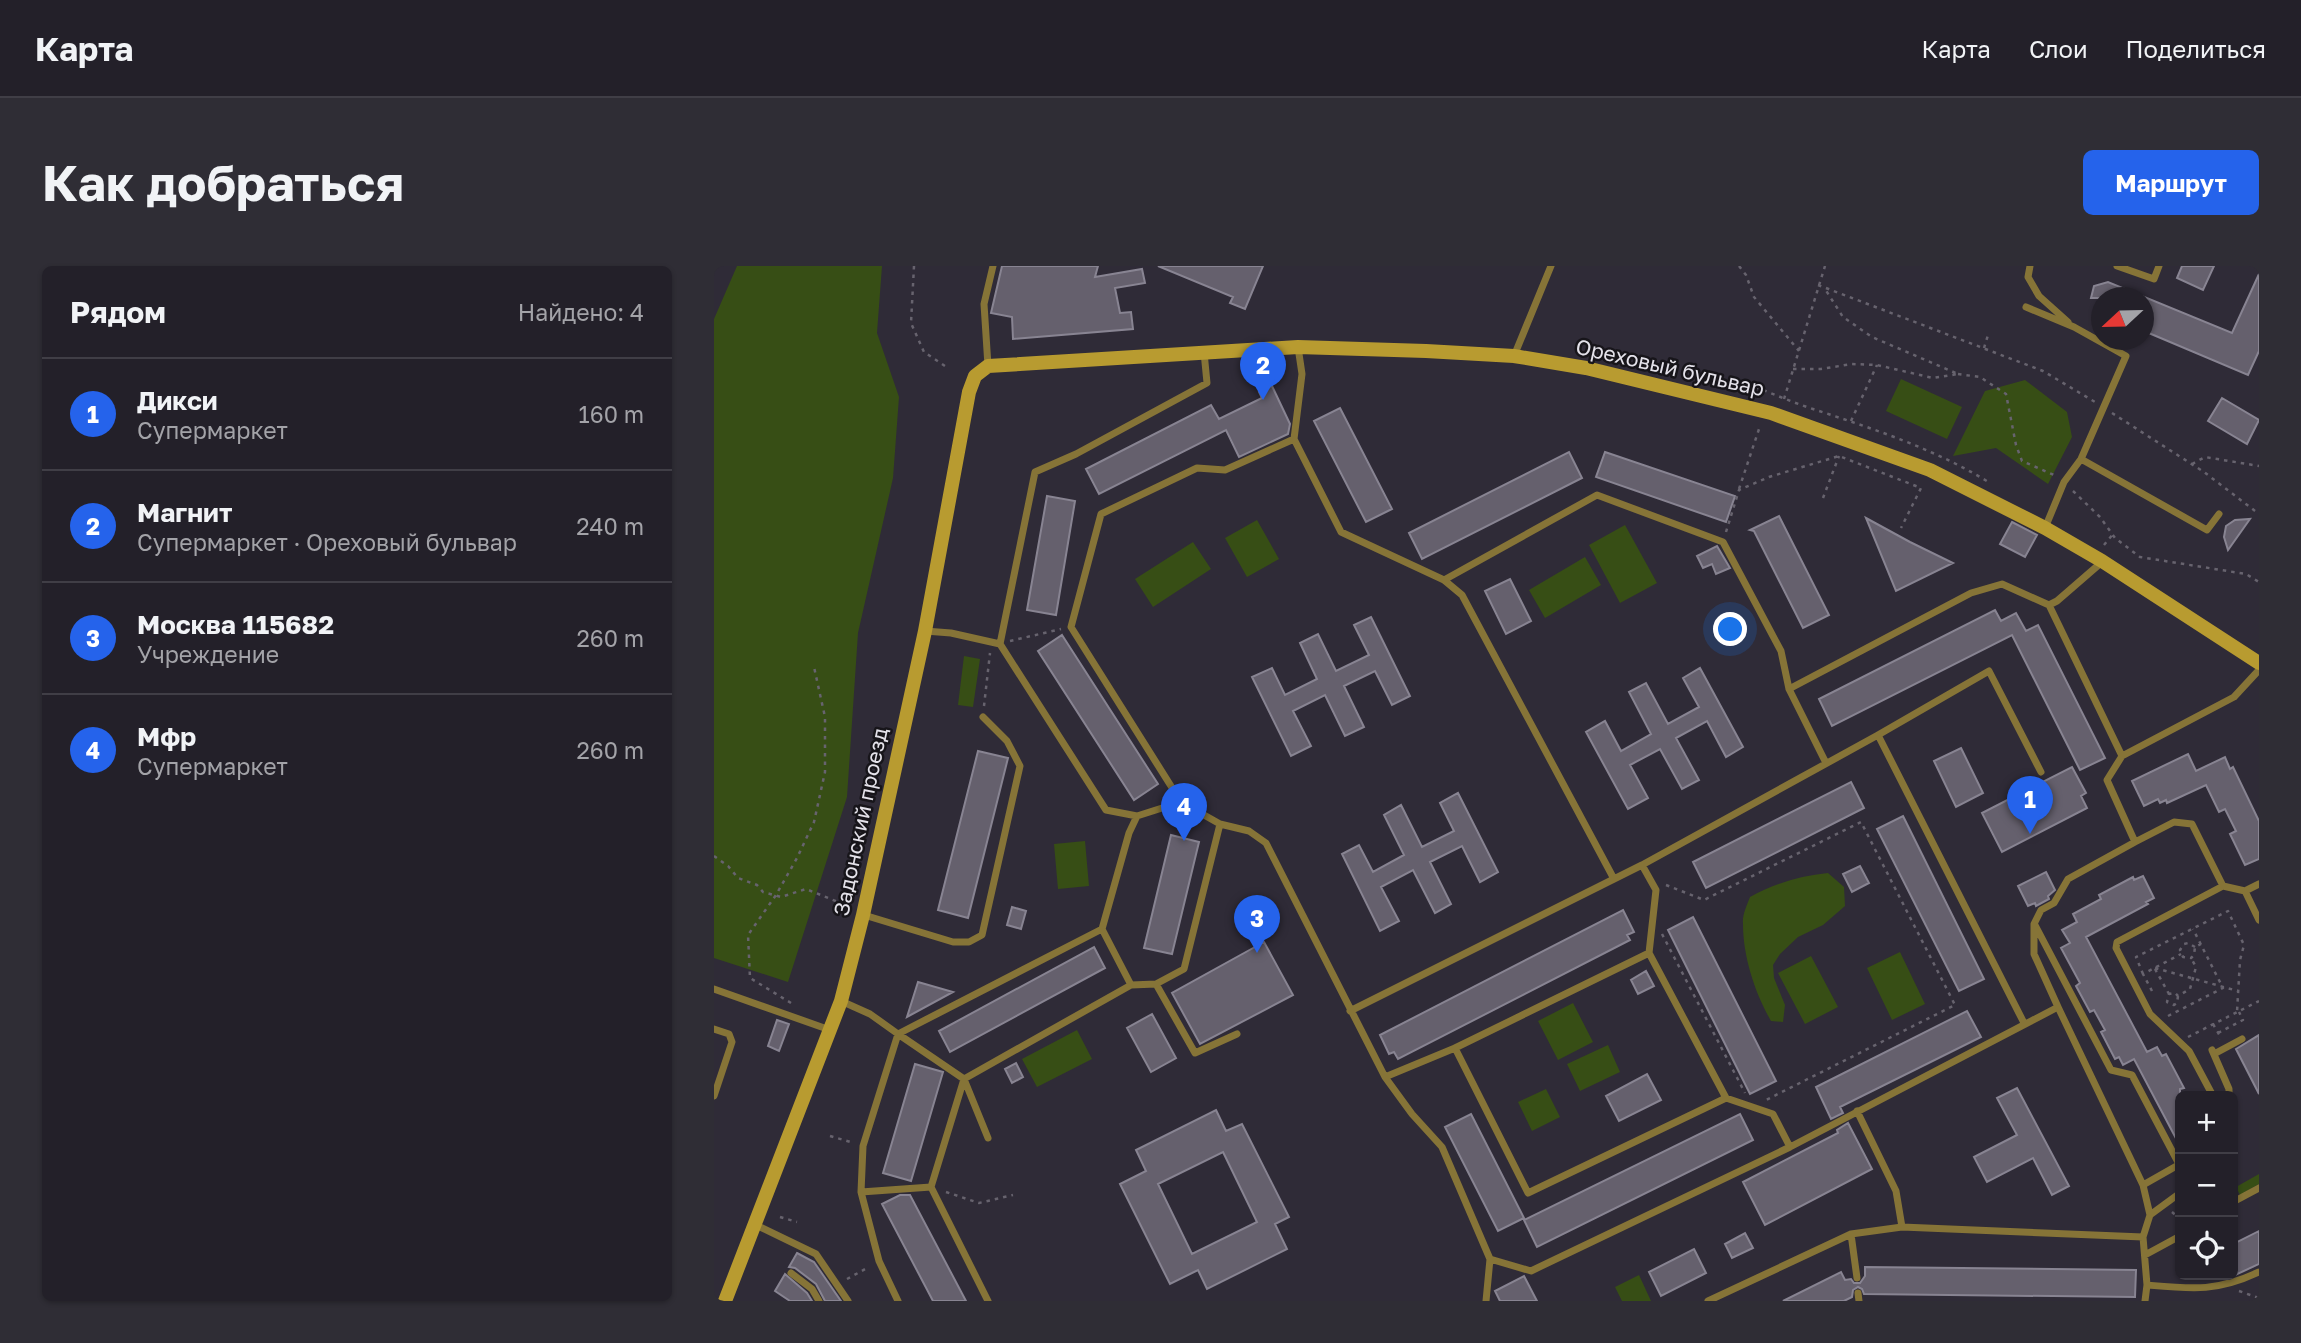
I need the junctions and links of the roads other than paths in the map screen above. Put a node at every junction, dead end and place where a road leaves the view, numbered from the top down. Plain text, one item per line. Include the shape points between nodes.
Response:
1 (993, 266) edge
2 (1551, 266) edge
3 (2030, 266) edge
4 (2117, 266) edge
5 (2159, 266) edge
6 (2026, 307) dead end
7 (2074, 327) junction
8 (1298, 347) junction
9 (1204, 352) junction
10 (1514, 356) junction
11 (988, 366) junction
12 (1294, 439) junction
13 (2081, 459) junction
14 (2219, 514) dead end
15 (2045, 528) junction
16 (2101, 555) junction
17 (1444, 580) junction
18 (2049, 605) junction
19 (925, 631) junction
20 (996, 643) junction
21 (2259, 663) edge
22 (2259, 670) edge
23 (1789, 689) junction
24 (983, 717) road end
25 (1878, 734) junction
26 (2122, 756) junction
27 (1826, 763) junction
28 (2041, 772) dead end
29 (1181, 802) junction
30 (1137, 816) junction
31 (1220, 824) junction
32 (2135, 842) junction
33 (1642, 865) junction
34 (1614, 879) junction
35 (2259, 884) edge
36 (2223, 886) junction
37 (2245, 891) junction
38 (863, 915) junction
39 (2259, 920) edge
40 (2034, 924) junction
41 (1102, 929) junction
42 (1649, 953) junction
43 (1156, 984) junction
44 (1131, 985) junction
45 (714, 989) edge
46 (841, 1001) junction
47 (2058, 1007) junction
48 (1350, 1011) junction
49 (2024, 1023) junction
50 (714, 1029) edge
51 (830, 1030) junction
52 (898, 1034) junction
53 (1237, 1034) dead end
54 (2242, 1039) dead end
55 (1455, 1048) junction
56 (1385, 1077) junction
57 (964, 1079) junction
58 (2210, 1091) edge
59 (2229, 1091) edge
60 (714, 1096) edge
61 (1727, 1098) junction
62 (1857, 1111) junction
63 (988, 1138) dead end
64 (1790, 1147) junction
65 (2175, 1155) edge
66 (2175, 1167) edge
67 (2143, 1185) junction
68 (931, 1188) junction
69 (2259, 1188) edge
70 (861, 1192) junction
71 (2175, 1197) edge
72 (2238, 1199) edge
73 (2150, 1215) junction
74 (756, 1224) junction
75 (1902, 1227) junction
76 (1851, 1234) junction
77 (2143, 1237) junction
78 (2175, 1239) edge
79 (2145, 1255) junction
80 (1490, 1259) junction
81 (2259, 1272) edge
82 (791, 1273) dead end
83 (1857, 1278) dead end
84 (2147, 1285) junction
85 (725, 1301) edge
86 (819, 1301) edge
87 (848, 1301) edge
88 (898, 1301) edge
89 (988, 1301) edge
90 (1486, 1301) edge
91 (1708, 1301) edge
92 (2145, 1301) edge

1 - 11 lane via 984,304
2 - 10 lane
3 - 7 lane via 2028,277 2039,296
4 - 5 lane via 2154,279
6 - 7 lane
7 - 13 lane via 2126,356
8 - 9 street, Ореховый бульвар
8 - 10 street, Ореховый бульвар
8 - 12 lane via 1302,374
9 - 11 street, Ореховый бульвар
9 - 20 lane via 1207,383 1035,472
10 - 15 street, Ореховый бульвар via 1586,368 1771,413 1930,470
11 - 19 street, Задонский проезд via 975,376 969,392
12 - 17 lane via 1341,532
12 - 29 lane via 1225,470 1197,468 1101,514 1071,627
13 - 14 lane via 2207,530
13 - 15 lane via 2064,482
15 - 16 street, Ореховый бульвар
16 - 18 lane
16 - 21 street, Ореховый бульвар
17 - 23 lane via 1597,495 1723,542 1781,651
17 - 34 lane via 1462,595
18 - 23 lane via 2002,584 1971,593
18 - 26 lane
19 - 20 lane
19 - 38 street, Задонский проезд
20 - 30 lane via 1106,810
22 - 26 lane via 2234,697
23 - 27 lane
24 - 38 lane via 1007,741 1020,766 982,934 969,942 953,942
25 - 27 lane
25 - 28 lane via 1989,671
25 - 49 lane
26 - 32 lane via 2107,780
27 - 33 lane
29 - 30 lane
29 - 31 lane
30 - 41 lane
31 - 43 lane via 1184,969
31 - 48 lane via 1249,831 1266,843
32 - 36 lane via 2174,821 2193,824
32 - 40 lane via 2068,879
33 - 34 lane
33 - 42 lane via 1656,890
34 - 48 lane
35 - 37 lane
36 - 37 lane
36 - 58 lane via 2117,942 2116,948 2150,1014 2189,1051
37 - 39 lane
38 - 46 street, Задонский проезд
40 - 47 lane via 2034,954
40 - 65 lane via 2111,1070 2132,1075
41 - 44 lane
41 - 52 lane
42 - 55 lane
42 - 61 lane
43 - 44 lane
43 - 53 lane via 1195,1053
44 - 57 lane
45 - 51 lane
46 - 51 street, Задонский проезд
46 - 52 lane
47 - 49 lane
47 - 67 lane
48 - 56 lane
49 - 62 lane
50 - 60 lane via 729,1034 732,1042
51 - 74 street, Задонский проезд
52 - 57 lane
52 - 70 lane via 863,1146
54 - 59 lane via 2213,1052
55 - 56 lane
55 - 61 lane via 1528,1193
56 - 80 lane via 1442,1147
57 - 63 lane
57 - 68 lane
61 - 64 lane via 1773,1114
62 - 64 lane
62 - 75 lane via 1896,1191
64 - 80 lane via 1531,1271
66 - 67 lane
67 - 73 lane
68 - 70 lane
68 - 89 lane
69 - 72 lane
70 - 88 lane via 879,1261
71 - 73 lane
73 - 77 lane
74 - 85 street, Задонский проезд
74 - 87 lane via 816,1255
75 - 76 lane
75 - 77 lane
76 - 83 lane
76 - 91 lane
77 - 79 lane
78 - 79 lane
79 - 84 lane
80 - 90 lane
81 - 84 lane via 2224,1286
82 - 86 lane via 812,1289
84 - 92 lane

